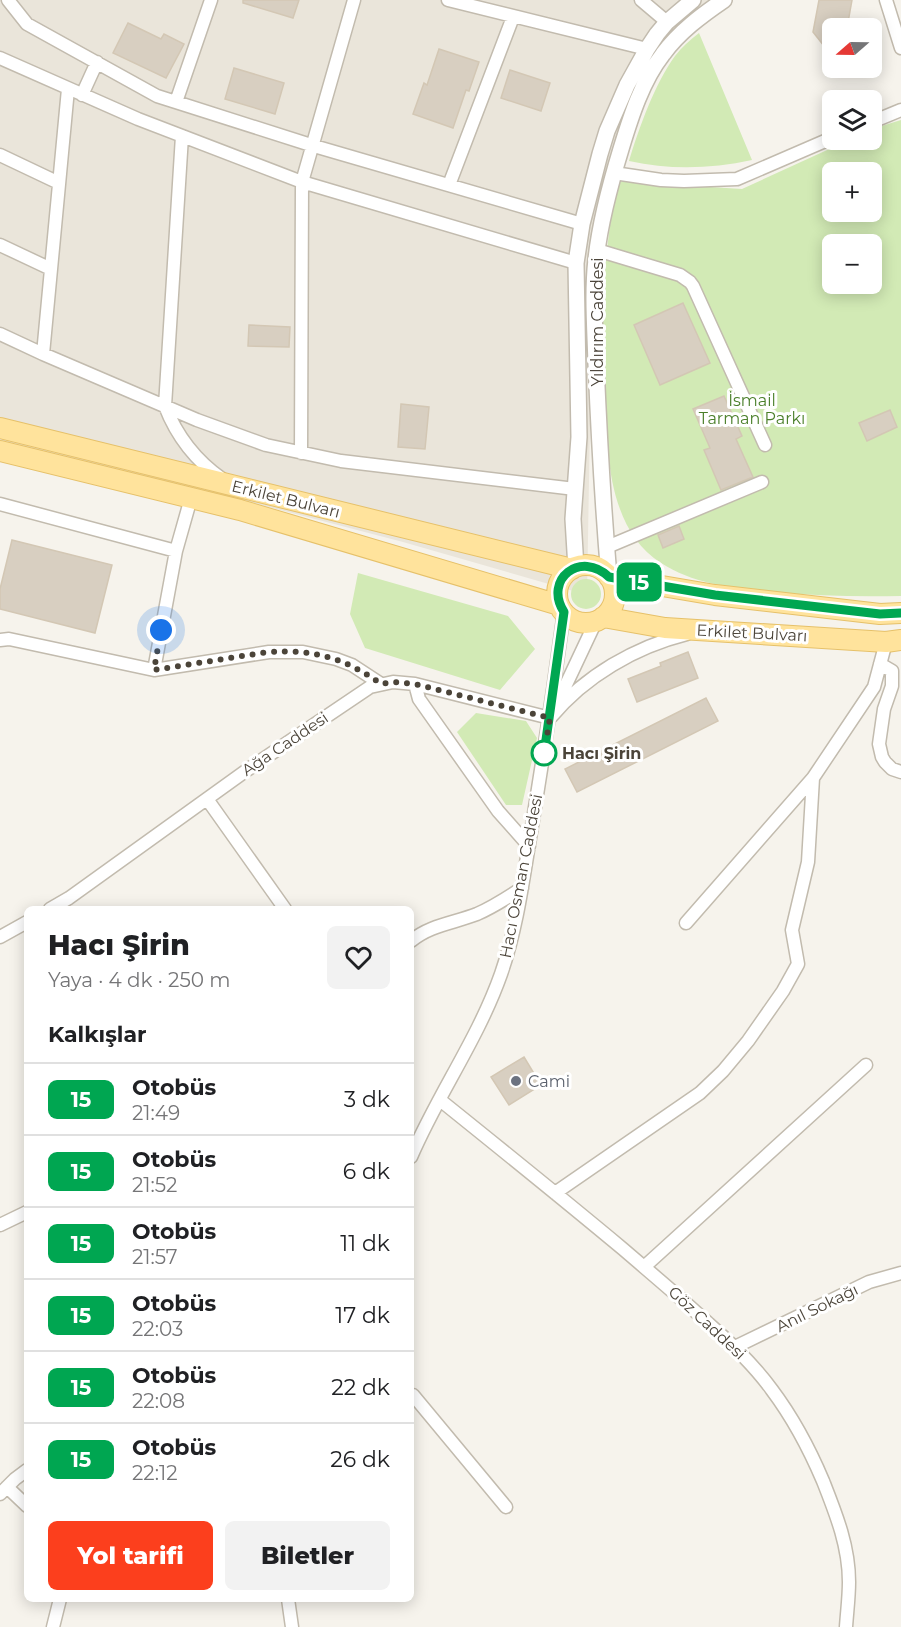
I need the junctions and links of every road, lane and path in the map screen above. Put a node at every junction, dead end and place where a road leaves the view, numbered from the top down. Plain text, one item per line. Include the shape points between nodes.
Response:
1 (8, 0) edge
2 (210, 0) edge
3 (354, 0) edge
4 (448, 0) edge
5 (641, 0) edge
6 (693, 0) edge
7 (724, 0) edge
8 (886, 0) edge
9 (20, 5) edge
10 (513, 17) junction
11 (667, 22) junction
12 (901, 48) edge
13 (646, 49) junction
14 (0, 58) edge
15 (97, 62) junction
16 (69, 89) junction
17 (82, 94) junction
18 (176, 102) junction
19 (901, 110) edge
20 (882, 118) edge
21 (182, 136) junction
22 (822, 142) edge
23 (314, 146) junction
24 (0, 155) edge
25 (614, 173) junction
26 (303, 182) junction
27 (60, 183) junction
28 (449, 185) junction
29 (582, 224) junction
30 (0, 245) edge
31 (597, 250) junction
32 (576, 263) junction
33 (51, 269) junction
34 (0, 334) edge
35 (43, 354) junction
36 (165, 406) junction
37 (0, 428) edge
38 (765, 445) dead end
39 (0, 451) edge
40 (301, 453) junction
41 (762, 482) dead end
42 (235, 486) junction
43 (575, 489) junction
44 (191, 498) junction
45 (0, 504) edge
46 (607, 547) junction
47 (176, 550) junction
48 (574, 569) junction
49 (609, 577) junction
50 (561, 608) junction
51 (901, 613) edge
52 (600, 619) junction
53 (701, 630) junction
54 (0, 639) edge
55 (893, 641) edge
56 (880, 664) junction
57 (154, 670) junction
58 (381, 684) junction
59 (415, 684) junction
60 (550, 718) junction
61 (901, 772) edge
62 (813, 778) junction
63 (207, 799) junction
64 (529, 846) junction
65 (522, 888) junction
66 (55, 906) edge
67 (283, 906) edge
68 (686, 923) dead end
69 (24, 924) edge
70 (0, 937) edge
71 (414, 939) edge
72 (866, 1065) dead end
73 (440, 1100) junction
74 (414, 1150) edge
75 (555, 1193) junction
76 (24, 1214) edge
77 (0, 1226) edge
78 (644, 1267) junction
79 (901, 1273) edge
80 (735, 1347) junction
81 (414, 1396) edge
82 (24, 1473) edge
83 (4, 1490) edge
84 (24, 1504) edge
85 (506, 1507) dead end
86 (59, 1602) edge
87 (288, 1602) edge
88 (53, 1627) edge
89 (292, 1627) edge
90 (846, 1627) edge

1 - 9 street
2 - 18 street
3 - 23 street
4 - 10 street
5 - 11 street
6 - 11 street, Yıldırım Caddesi
7 - 25 street, Yıldırım Caddesi via 679,36 654,68 633,113
8 - 12 street
9 - 15 street via 27,24
10 - 13 street
10 - 28 street
11 - 13 street, Yıldırım Caddesi
13 - 29 street, Yıldırım Caddesi via 607,131
14 - 16 street
15 - 17 street
15 - 18 street via 157,96
16 - 17 street
16 - 27 street
17 - 21 street
18 - 23 street
19 - 20 street
21 - 26 street
21 - 36 street
22 - 25 street via 736,178 684,181
23 - 26 street
23 - 28 street
24 - 27 street
25 - 31 street, Yıldırım Caddesi
26 - 32 street
26 - 40 street
27 - 33 street
28 - 29 street
29 - 32 street, Yıldırım Caddesi
30 - 33 street
31 - 38 street via 675,273 690,282
31 - 46 street, Yıldırım Caddesi via 594,304
32 - 43 street, Yıldırım Caddesi via 579,437
33 - 35 street
34 - 35 street
35 - 36 street
36 - 40 street via 243,437
36 - 42 street via 192,453
37 - 42 main road, Erkilet Bulvarı
39 - 44 main road, Erkilet Bulvarı
40 - 43 street
41 - 46 street
42 - 48 main road, Erkilet Bulvarı
43 - 48 street, Yıldırım Caddesi
44 - 47 street
44 - 50 main road, Erkilet Bulvarı
45 - 47 street
46 - 49 street, Yıldırım Caddesi
47 - 57 street
48 - 49 main road via 596,567
48 - 50 main road via 560,581
49 - 51 main road, Erkilet Bulvarı via 715,595 880,614
49 - 52 main road via 614,600 612,608
50 - 52 main road via 577,622
50 - 60 street
52 - 53 main road, Erkilet Bulvarı
52 - 60 street
53 - 55 main road, Erkilet Bulvarı
53 - 60 street via 615,663 579,688
54 - 57 street
55 - 56 street
56 - 61 street via 892,671 892,686 884,710 880,750 889,767
56 - 62 street via 874,687
57 - 58 street via 268,652 303,652 336,659
58 - 59 street, Ağa Caddesi
58 - 63 street, Ağa Caddesi via 361,693
59 - 60 street, Ağa Caddesi
59 - 64 street via 419,699 498,811
60 - 64 street, Hacı Osman Caddesi
62 - 68 street
62 - 75 street via 808,862 792,930 798,964 783,991 714,1080
63 - 66 street, Ağa Caddesi
63 - 67 street
64 - 65 street, Hacı Osman Caddesi
65 - 71 street via 492,907 429,929
65 - 73 street, Hacı Osman Caddesi via 493,997
69 - 70 street
72 - 78 street
73 - 74 street, Hacı Osman Caddesi
73 - 75 street, Göz Caddesi
75 - 78 street, Göz Caddesi
76 - 77 street
78 - 80 street, Göz Caddesi
79 - 80 street, Anıl Sokağı via 869,1282
80 - 90 street, Göz Caddesi via 790,1415 832,1504 848,1564
81 - 85 street
82 - 83 street
83 - 84 street
86 - 88 street
87 - 89 street

